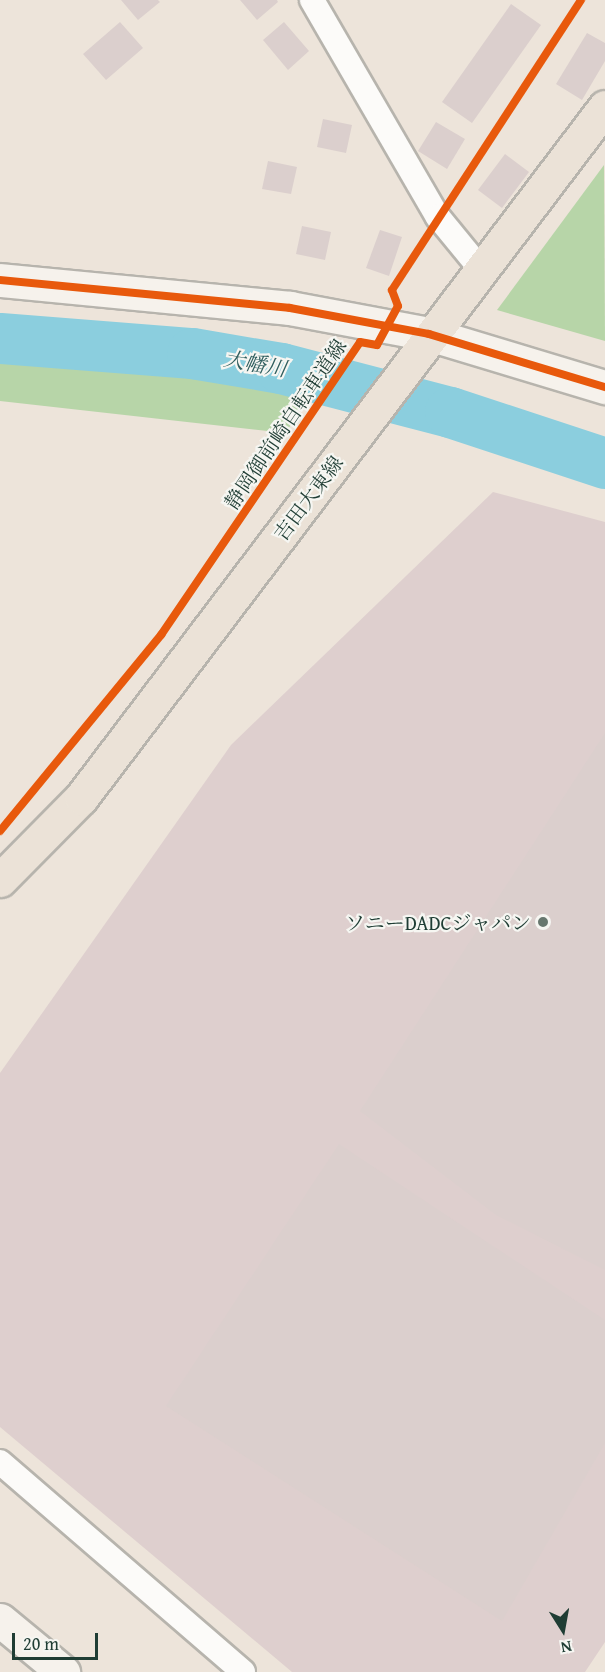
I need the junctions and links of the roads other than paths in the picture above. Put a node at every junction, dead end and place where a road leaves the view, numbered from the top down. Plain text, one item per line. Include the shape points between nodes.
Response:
1 (312, 0) edge
2 (605, 107) edge
3 (479, 267) junction
4 (0, 280) edge
5 (429, 334) junction
6 (605, 387) edge
7 (0, 880) edge
8 (0, 1462) edge
9 (0, 1620) edge
10 (63, 1672) edge
11 (243, 1672) edge

1 - 3 street via 438,217
2 - 3 main road, 吉田大東線
3 - 5 main road, 吉田大東線
4 - 5 street via 290,308
5 - 6 street
5 - 7 main road, 吉田大東線 via 81,798
8 - 11 street
9 - 10 street

